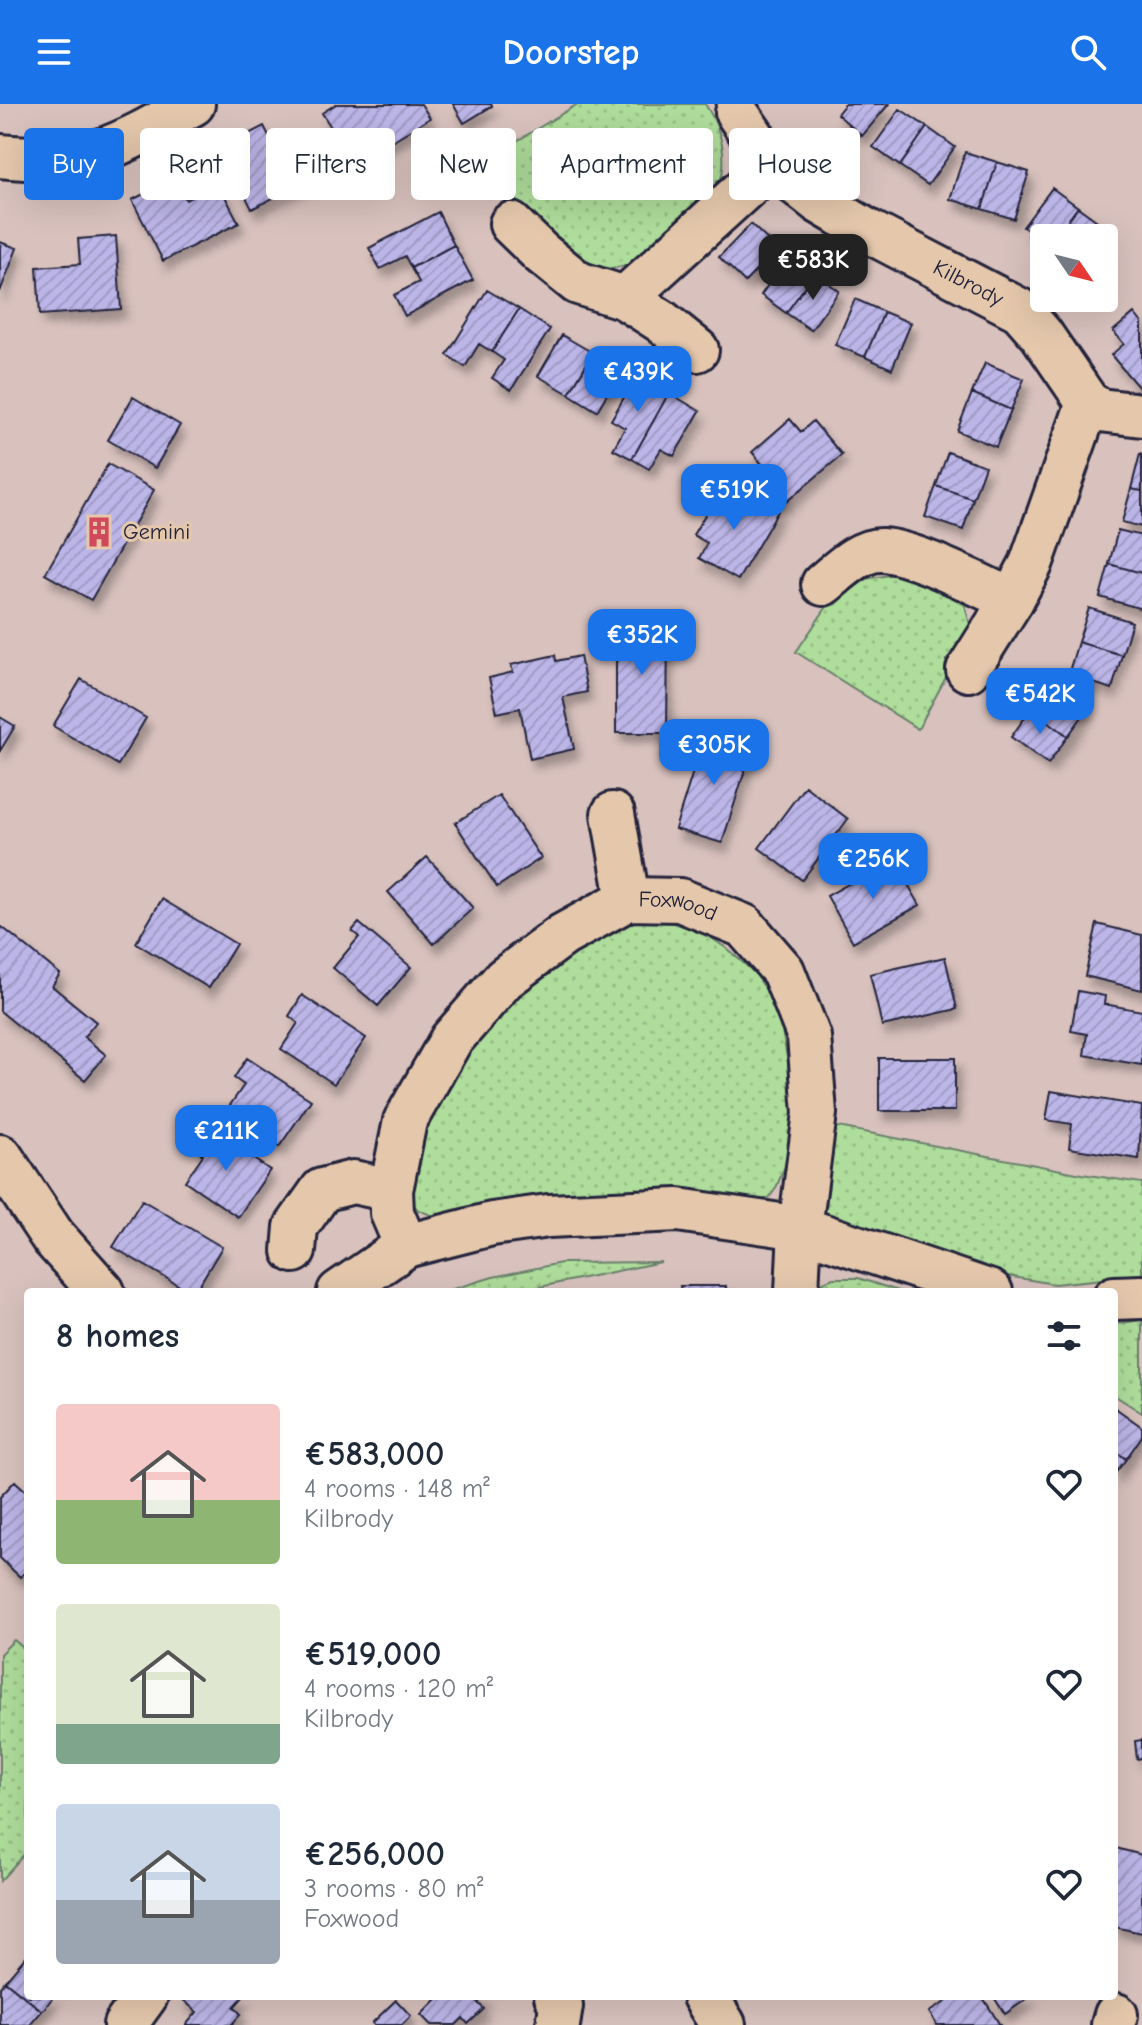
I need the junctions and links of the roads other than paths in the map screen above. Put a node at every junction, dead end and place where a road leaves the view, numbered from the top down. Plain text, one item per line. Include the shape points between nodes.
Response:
1 (193, 104) edge
2 (737, 113) dead end
3 (748, 128) edge
4 (0, 156) edge
5 (732, 200) edge
6 (816, 200) edge
7 (511, 224) dead end
8 (625, 298) junction
9 (697, 350) dead end
10 (1088, 403) junction
11 (1142, 415) edge
12 (823, 584) dead end
13 (1012, 600) junction
14 (968, 670) dead end
15 (613, 814) dead end
16 (628, 899) junction
17 (0, 1157) edge
18 (391, 1190) junction
19 (800, 1228) junction
20 (406, 1246) junction
21 (294, 1251) dead end
22 (98, 1288) edge
23 (345, 1288) edge
24 (797, 1288) edge
25 (979, 1288) edge
26 (1142, 1297) edge
27 (1118, 1298) edge
28 (143, 2000) edge
29 (558, 2000) edge
30 (707, 2000) edge
31 (125, 2025) edge
32 (558, 2025) edge
33 (723, 2025) edge

1 - 4 street via 97,152 33,159
2 - 3 street, Kilbrody
5 - 8 street
6 - 10 street, Kilbrody via 1020,310
7 - 8 street via 578,283
8 - 9 street
10 - 11 street via 1100,410
10 - 13 street via 1031,564
12 - 13 street via 851,560 881,550 918,559
13 - 14 street
15 - 16 street
16 - 18 street, Foxwood via 563,935 504,979 451,1040 405,1121
16 - 19 street, Foxwood via 680,900 744,926 783,971 809,1037 815,1113
17 - 22 street via 53,1237
18 - 20 street, Foxwood via 392,1213
18 - 21 street via 353,1182 322,1190 296,1227
19 - 20 street via 678,1210 562,1215 492,1224
19 - 24 street, Foxwood
19 - 25 street
20 - 23 street
26 - 27 street
28 - 31 street
29 - 32 street
30 - 33 street

